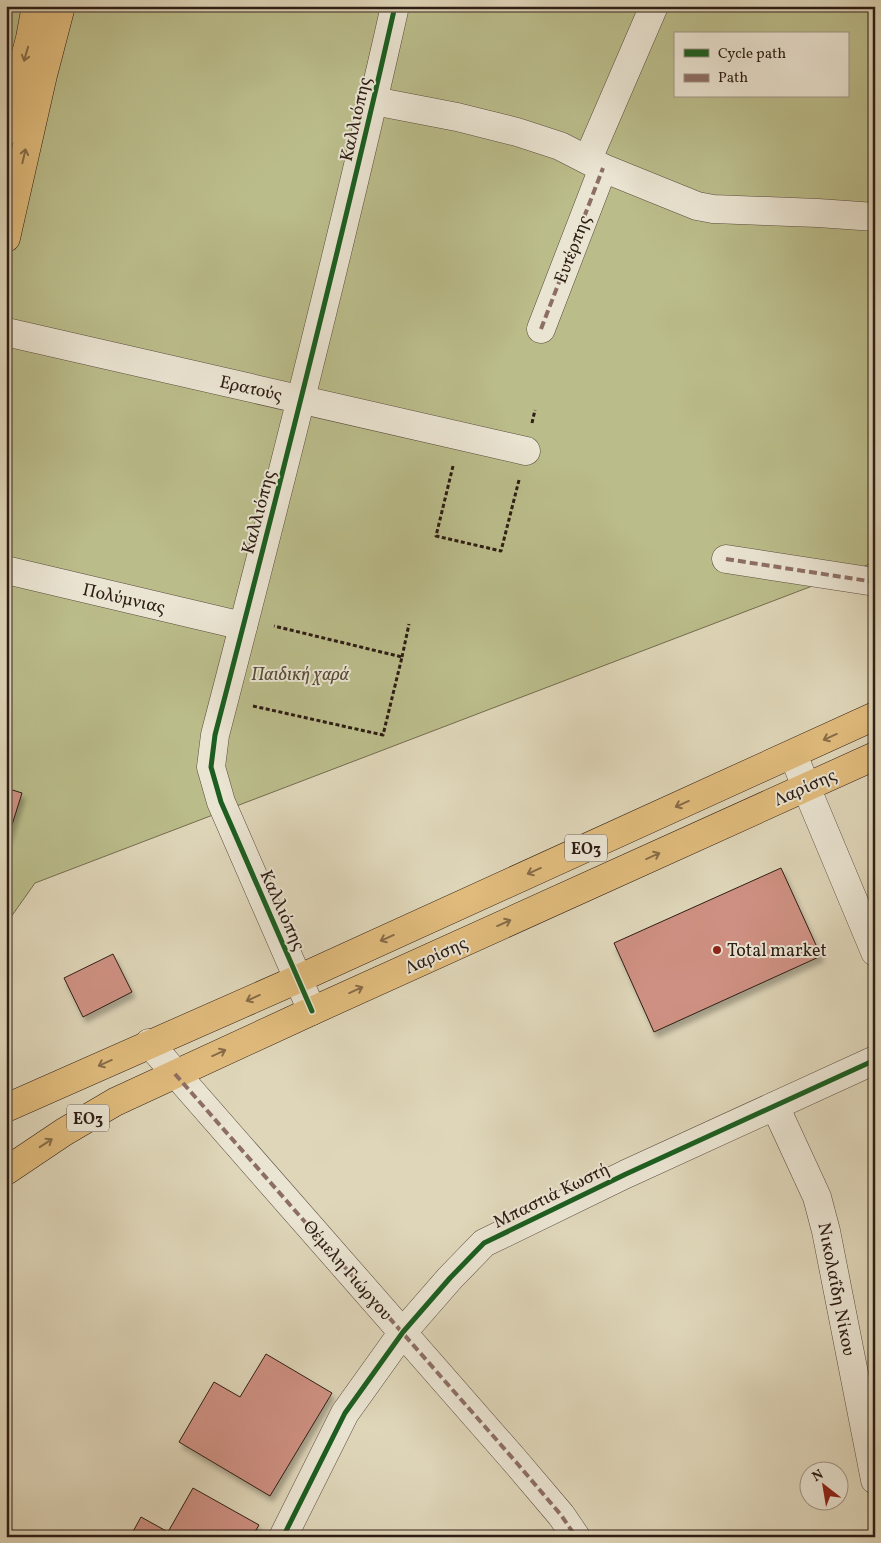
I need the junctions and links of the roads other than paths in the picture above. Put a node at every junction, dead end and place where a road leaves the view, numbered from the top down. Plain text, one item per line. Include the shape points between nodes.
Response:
1 (36, 6) edge
2 (61, 6) edge
3 (395, 6) edge
4 (654, 6) edge
5 (374, 101) junction
6 (6, 131) edge
7 (595, 164) junction
8 (875, 217) edge
9 (6, 238) edge
10 (542, 329) dead end
11 (6, 332) edge
12 (301, 400) junction
13 (526, 451) road end
14 (726, 559) dead end
15 (6, 570) edge
16 (875, 582) edge
17 (244, 622) junction
18 (875, 716) edge
19 (793, 754) junction
20 (875, 756) edge
21 (806, 787) junction
22 (875, 952) edge
23 (298, 979) junction
24 (312, 1010) junction
25 (149, 1043) junction
26 (875, 1060) edge
27 (175, 1074) junction
28 (775, 1106) junction
29 (6, 1108) edge
30 (6, 1171) edge
31 (403, 1332) junction
32 (875, 1480) edge
33 (282, 1537) edge
34 (576, 1537) edge

1 -> 6 main road
9 -> 2 main road
3 - 5 street, Καλλιόπης
4 - 7 street, Ευτέρπης
5 - 7 street via 516,132 560,146
5 - 12 street, Καλλιόπης
7 - 8 street via 697,206
7 - 10 street, Ευτέρπης
11 - 12 street, Ερατούς
12 - 13 street, Ερατούς
12 - 17 street, Καλλιόπης
14 - 16 street
15 - 17 street, Πολύμνιας
17 - 23 street, Καλλιόπης via 215,734 211,767 221,802
18 -> 19 main road, Λαρίσης / ΕΟ3
19 - 21 street
19 -> 23 main road, Λαρίσης / ΕΟ3
20 - 21 main road, Λαρίσης / ΕΟ3
21 - 22 street
24 -> 21 main road, Λαρίσης / ΕΟ3
23 - 24 street, Καλλιόπης
23 -> 25 main road, Λαρίσης / ΕΟ3
27 -> 24 main road, Λαρίσης / ΕΟ3
25 - 27 street, Θέμελη Γιώργου
25 -> 29 main road, Λαρίσης / ΕΟ3
26 - 28 street, Μπαστιά Κωστή
30 -> 27 main road, Λαρίσης / ΕΟ3 via 107,1107
27 - 31 street, Θέμελη Γιώργου
28 - 31 street, Μπαστιά Κωστή via 484,1243
28 - 32 street, Νικολαΐδη Νίκου via 817,1197
31 - 33 street, Μπαστιά Κωστή via 345,1413
31 - 34 street, Θέμελη Γιώργου via 561,1515

